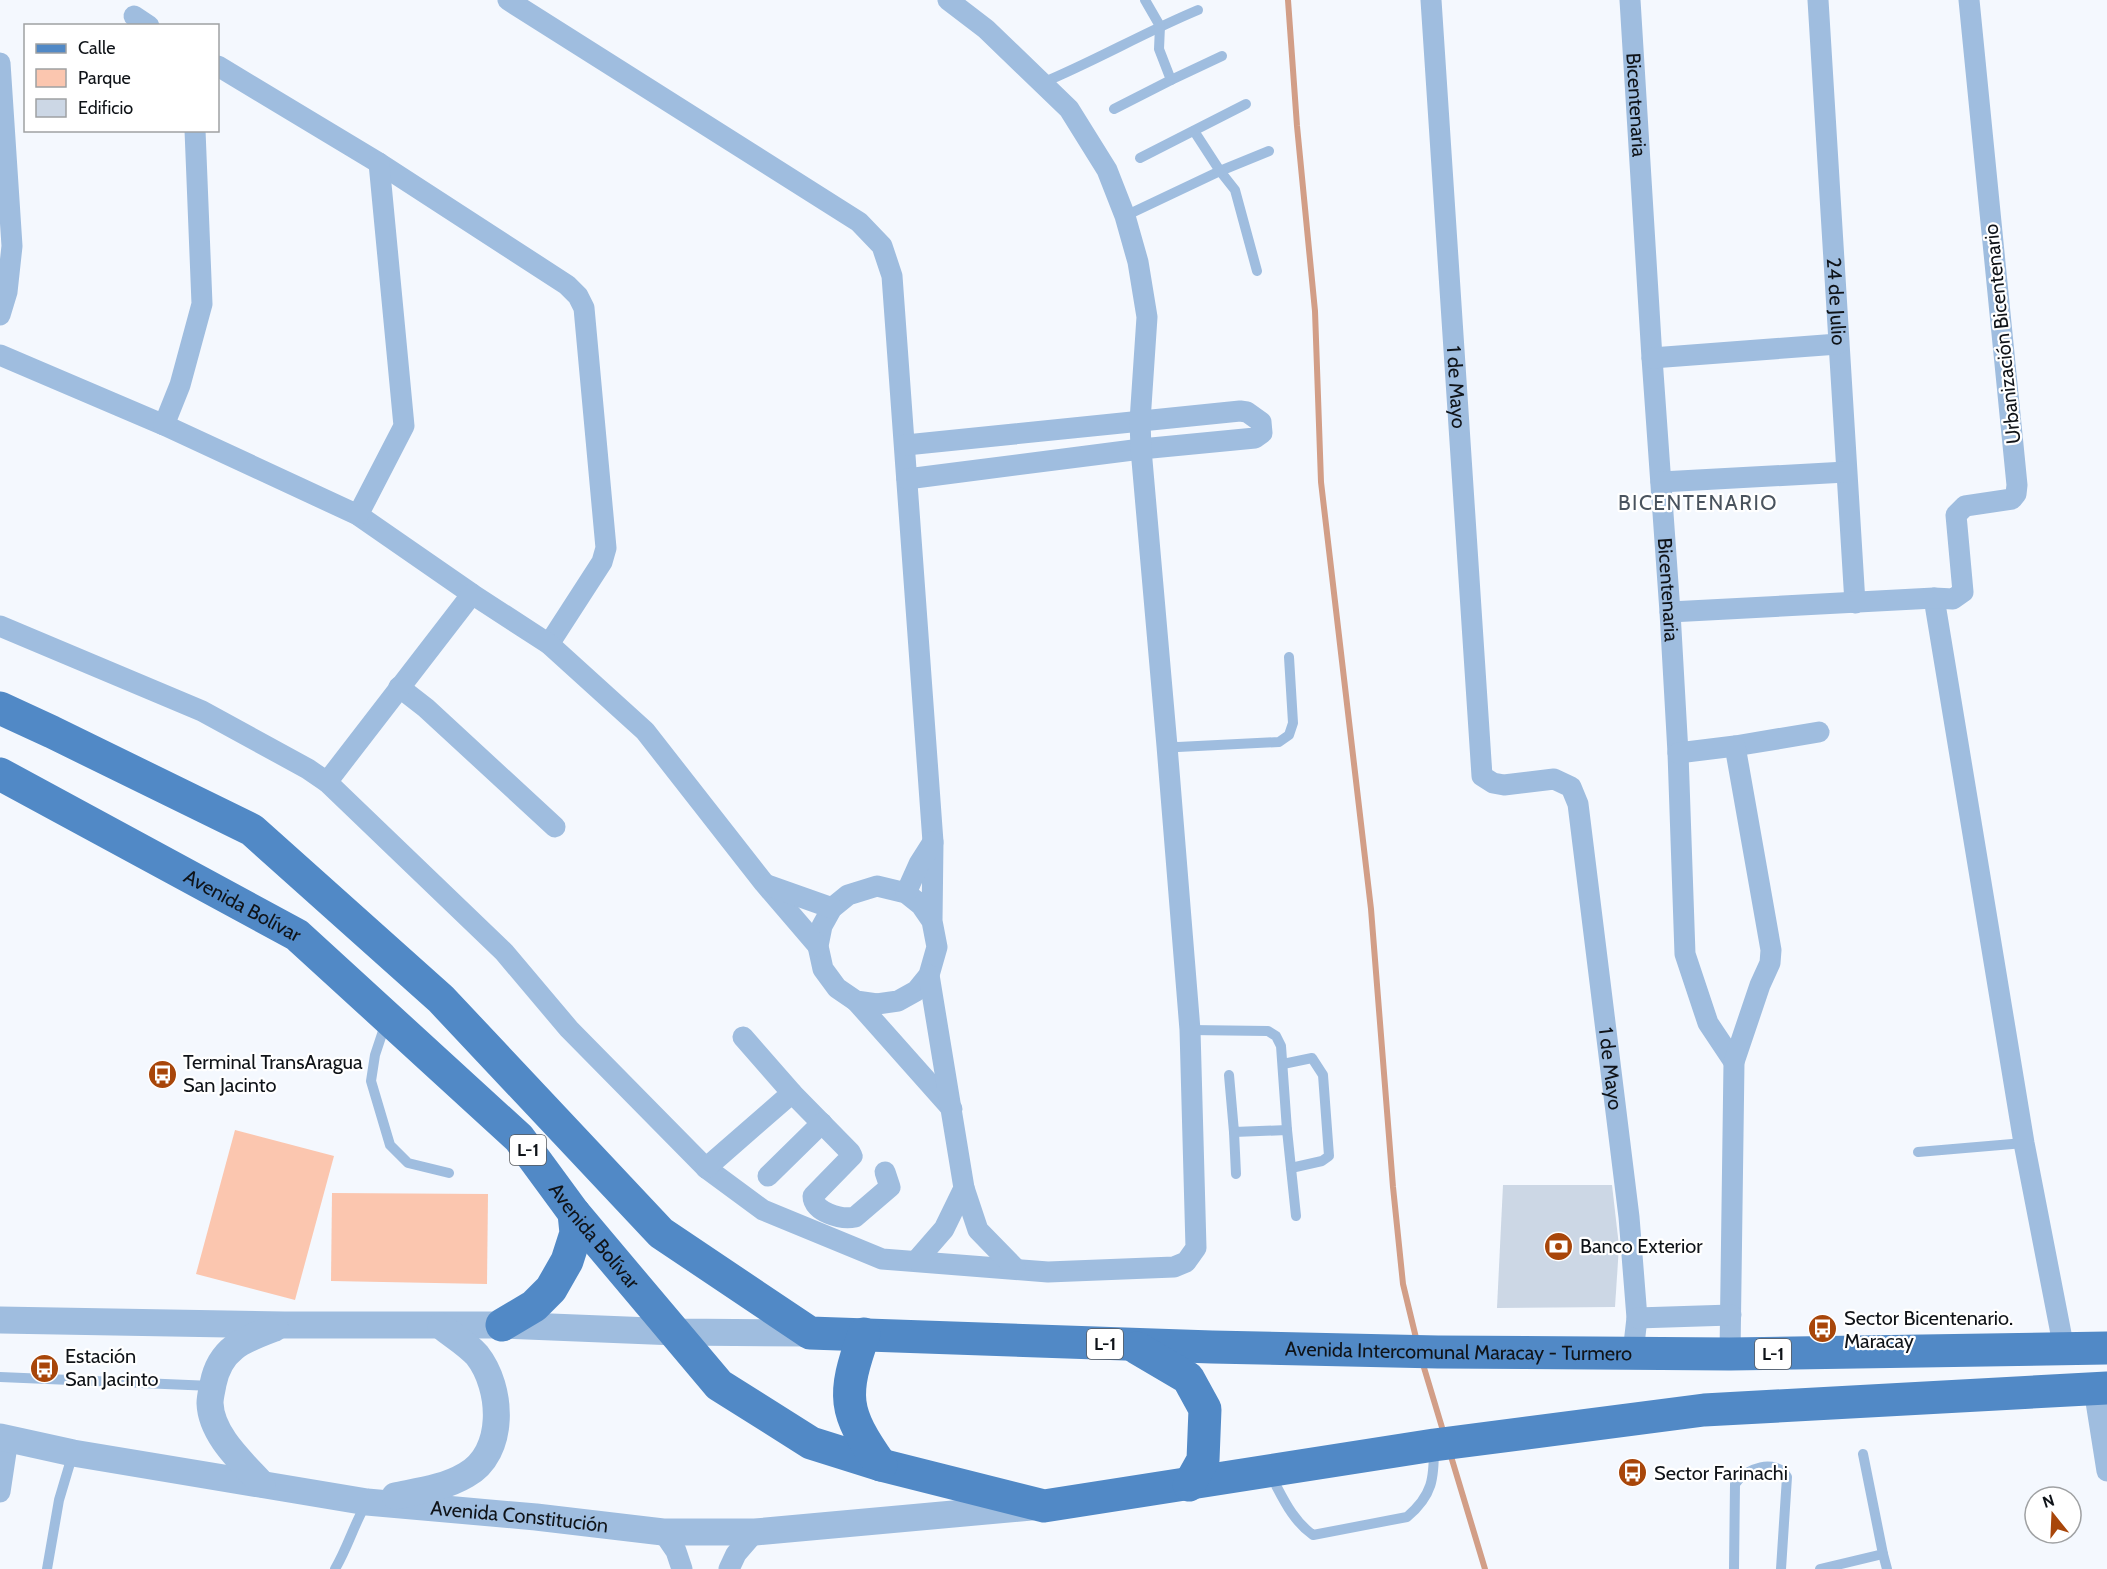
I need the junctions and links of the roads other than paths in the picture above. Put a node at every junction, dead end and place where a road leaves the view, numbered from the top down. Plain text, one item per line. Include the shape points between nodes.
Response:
1 (508, 0) edge
2 (948, 0) edge
3 (1145, 0) edge
4 (1431, 0) edge
5 (1630, 0) edge
6 (1818, 0) edge
7 (1968, 0) edge
8 (1198, 10) dead end
9 (1160, 26) junction
10 (1222, 56) dead end
11 (0, 63) edge
12 (219, 67) edge
13 (1171, 80) junction
14 (1042, 83) junction
15 (1246, 104) dead end
16 (1114, 109) dead end
17 (1194, 131) junction
18 (195, 132) edge
19 (1269, 151) dead end
20 (1140, 158) dead end
21 (379, 163) junction
22 (1220, 171) junction
23 (1125, 216) junction
24 (1257, 271) dead end
25 (0, 315) edge
26 (1838, 344) junction
27 (0, 355) edge
28 (1652, 358) junction
29 (1140, 421) junction
30 (164, 425) junction
31 (906, 444) junction
32 (1141, 449) junction
33 (1846, 472) junction
34 (907, 479) junction
35 (1661, 482) junction
36 (358, 515) junction
37 (472, 594) junction
38 (1934, 598) junction
39 (1855, 603) junction
40 (1670, 612) junction
41 (0, 626) edge
42 (549, 644) junction
43 (1289, 657) dead end
44 (399, 687) junction
45 (0, 708) edge
46 (1819, 732) dead end
47 (1167, 746) junction
48 (1735, 746) junction
49 (1678, 753) junction
50 (0, 774) edge
51 (327, 782) junction
52 (555, 827) dead end
53 (933, 842) junction
54 (764, 883) junction
55 (906, 893) junction
56 (832, 908) junction
57 (932, 921) junction
58 (818, 946) junction
59 (929, 975) junction
60 (856, 1001) junction
61 (387, 1019) junction
62 (1190, 1030) junction
63 (743, 1037) dead end
64 (1734, 1062) junction
65 (1283, 1064) junction
66 (1229, 1075) dead end
67 (792, 1093) junction
68 (952, 1109) junction
69 (822, 1123) junction
70 (1287, 1130) junction
71 (1234, 1132) junction
72 (2024, 1143) junction
73 (1918, 1152) dead end
74 (706, 1168) junction
75 (1292, 1168) junction
76 (885, 1172) dead end
77 (449, 1173) dead end
78 (1236, 1174) dead end
79 (768, 1176) dead end
80 (964, 1188) junction
81 (574, 1213) junction
82 (1296, 1216) dead end
83 (917, 1260) junction
84 (1015, 1268) junction
85 (1731, 1315) junction
86 (1637, 1318) junction
87 (0, 1320) edge
88 (284, 1325) junction
89 (502, 1325) junction
90 (441, 1326) junction
91 (676, 1332) junction
92 (810, 1334) junction
93 (864, 1334) junction
94 (1131, 1345) junction
95 (2107, 1348) edge
96 (2064, 1349) junction
97 (1633, 1353) junction
98 (1730, 1354) junction
99 (0, 1377) edge
100 (213, 1386) junction
101 (2100, 1389) edge
102 (4, 1438) edge
103 (1438, 1445) junction
104 (73, 1453) junction
105 (1863, 1454) dead end
106 (880, 1465) junction
107 (1268, 1470) junction
108 (2107, 1471) edge
109 (262, 1484) junction
110 (1189, 1485) junction
111 (0, 1492) edge
112 (367, 1502) junction
113 (1044, 1506) junction
114 (663, 1532) junction
115 (755, 1532) junction
116 (1883, 1554) junction
117 (47, 1569) edge
118 (335, 1569) edge
119 (682, 1569) edge
120 (729, 1569) edge
121 (1734, 1569) edge
122 (1781, 1569) edge
123 (1820, 1569) edge
124 (1887, 1569) edge

1 - 31 street via 859,222 882,246 892,276
2 - 14 street via 986,28
3 - 9 lane
4 - 86 street, 1 de Mayo via 1482,776 1504,785 1554,780 1570,787 1578,804
5 - 28 street, Bicentenaria
6 - 26 street, 24 de Julio
7 - 38 street, Urbanización Bicentenario via 2017,485 2012,499 1959,510 1956,516 1963,592 1953,599
8 - 9 lane
9 - 13 lane via 1159,49
9 - 14 lane
10 - 13 lane
11 - 25 street via 12,246
12 - 21 street
13 - 16 lane
14 - 23 street via 1069,109 1107,170
15 - 17 lane
17 - 20 lane
17 - 22 lane
18 - 30 street via 202,304 180,385
19 - 22 lane
21 - 36 street via 404,426
21 - 42 street via 567,285 584,308 606,548 602,562
22 - 23 lane
22 - 24 lane via 1235,190
23 - 29 street via 1147,317
26 - 28 street
26 - 33 street, 24 de Julio
27 - 30 street
28 - 35 street, Bicentenaria
29 - 31 street
29 - 32 street
29 - 32 street via 1240,411 1261,422 1262,433 1255,438
30 - 36 street
31 - 34 street
32 - 34 street
32 - 47 street
33 - 35 street
33 - 39 street, 24 de Julio
34 - 53 street
35 - 40 street, Bicentenaria
36 - 37 street
37 - 42 street
37 - 44 street
38 - 39 street
38 - 72 street
39 - 40 street
40 - 49 street, Bicentenaria
41 - 51 street via 202,711
42 - 54 street via 645,731
43 - 47 lane via 1293,723 1289,735 1279,742
44 - 51 street
44 - 52 street
45 - 92 main road, L-1 via 252,830 441,999 661,1233
46 - 48 street
47 - 62 street
48 - 49 street
48 - 64 street via 1772,950
49 - 64 street, Bicentenaria via 1685,954 1708,1023
50 - 61 main road, Avenida Bolívar / L-1 via 297,935
51 - 74 street via 504,952 569,1029
53 - 55 street
53 - 57 street
54 - 56 street
54 - 58 street
55 - 56 street via 877,886 848,895
55 - 57 street
56 - 58 street via 822,926
57 - 59 street via 937,946
58 - 60 street via 823,969 837,988
59 - 60 street via 916,991 898,1001
59 - 68 street
60 - 68 street
61 - 77 lane via 371,1081 390,1145 408,1163
61 - 81 main road, Avenida Bolívar / L-1 via 519,1138
62 - 65 lane via 1268,1031 1281,1046
62 - 84 street via 1197,1248 1186,1262 1174,1267 1048,1272
63 - 67 street
64 - 85 street
65 - 70 lane
65 - 75 lane via 1312,1058 1323,1075 1329,1156
66 - 71 lane
67 - 69 street
67 - 74 street
68 - 80 street
69 - 76 street via 852,1156 813,1196 815,1207 837,1216 855,1217 890,1187
69 - 79 street
70 - 71 lane
70 - 75 lane
71 - 78 lane
72 - 73 lane
72 - 96 street
74 - 83 street via 763,1210 882,1259
75 - 82 lane
80 - 83 street via 944,1229
80 - 84 street via 978,1230
81 - 89 main road via 576,1233 567,1261 551,1289 534,1306
81 - 91 main road, Avenida Bolívar / L-1
83 - 84 street
85 - 86 street
85 - 98 street
86 - 97 street, 1 de Mayo
87 - 88 street
88 - 90 street
88 - 100 street via 247,1338 227,1352 216,1370
89 - 90 street
89 - 91 street
90 - 112 street via 476,1355 487,1373 494,1395 495,1431 489,1452 468,1474 444,1485
91 - 92 street
91 - 106 main road, Avenida Bolívar / L-1 via 719,1385 811,1443
92 - 93 main road, Avenida Intercomunal Maracay - Turmero / L-1
93 - 94 main road, Avenida Intercomunal Maracay - Turmero / L-1
93 - 106 main road via 848,1392 851,1414 861,1437
94 - 97 main road, Avenida Intercomunal Maracay - Turmero / L-1
94 - 110 main road via 1188,1378 1205,1409 1203,1460
95 - 96 main road, Avenida Intercomunal Maracay - Turmero / L-1
96 - 98 main road, Avenida Intercomunal Maracay - Turmero / L-1
97 - 98 main road, Avenida Intercomunal Maracay - Turmero / L-1
99 - 100 lane
100 - 109 street via 210,1403 216,1426 234,1454
101 - 103 main road, L-1 via 1704,1410
101 - 108 street
102 - 104 street, Avenida Constitución
102 - 111 street
103 - 107 main road, L-1
103 - 107 lane via 1434,1478 1417,1509 1407,1516 1313,1535 1293,1517
104 - 109 street, Avenida Constitución
104 - 117 lane via 59,1500
105 - 116 lane
106 - 113 main road, Avenida Bolívar / L-1
107 - 110 main road, L-1
109 - 112 street, Avenida Constitución
110 - 113 main road, L-1
112 - 114 street, Avenida Constitución
112 - 118 lane
113 - 115 street, Avenida Constitución
114 - 115 street, Avenida Constitución
114 - 119 street
115 - 120 street
116 - 123 lane
116 - 124 lane
121 - 122 lane via 1736,1484 1742,1474 1768,1467 1780,1469 1788,1477

